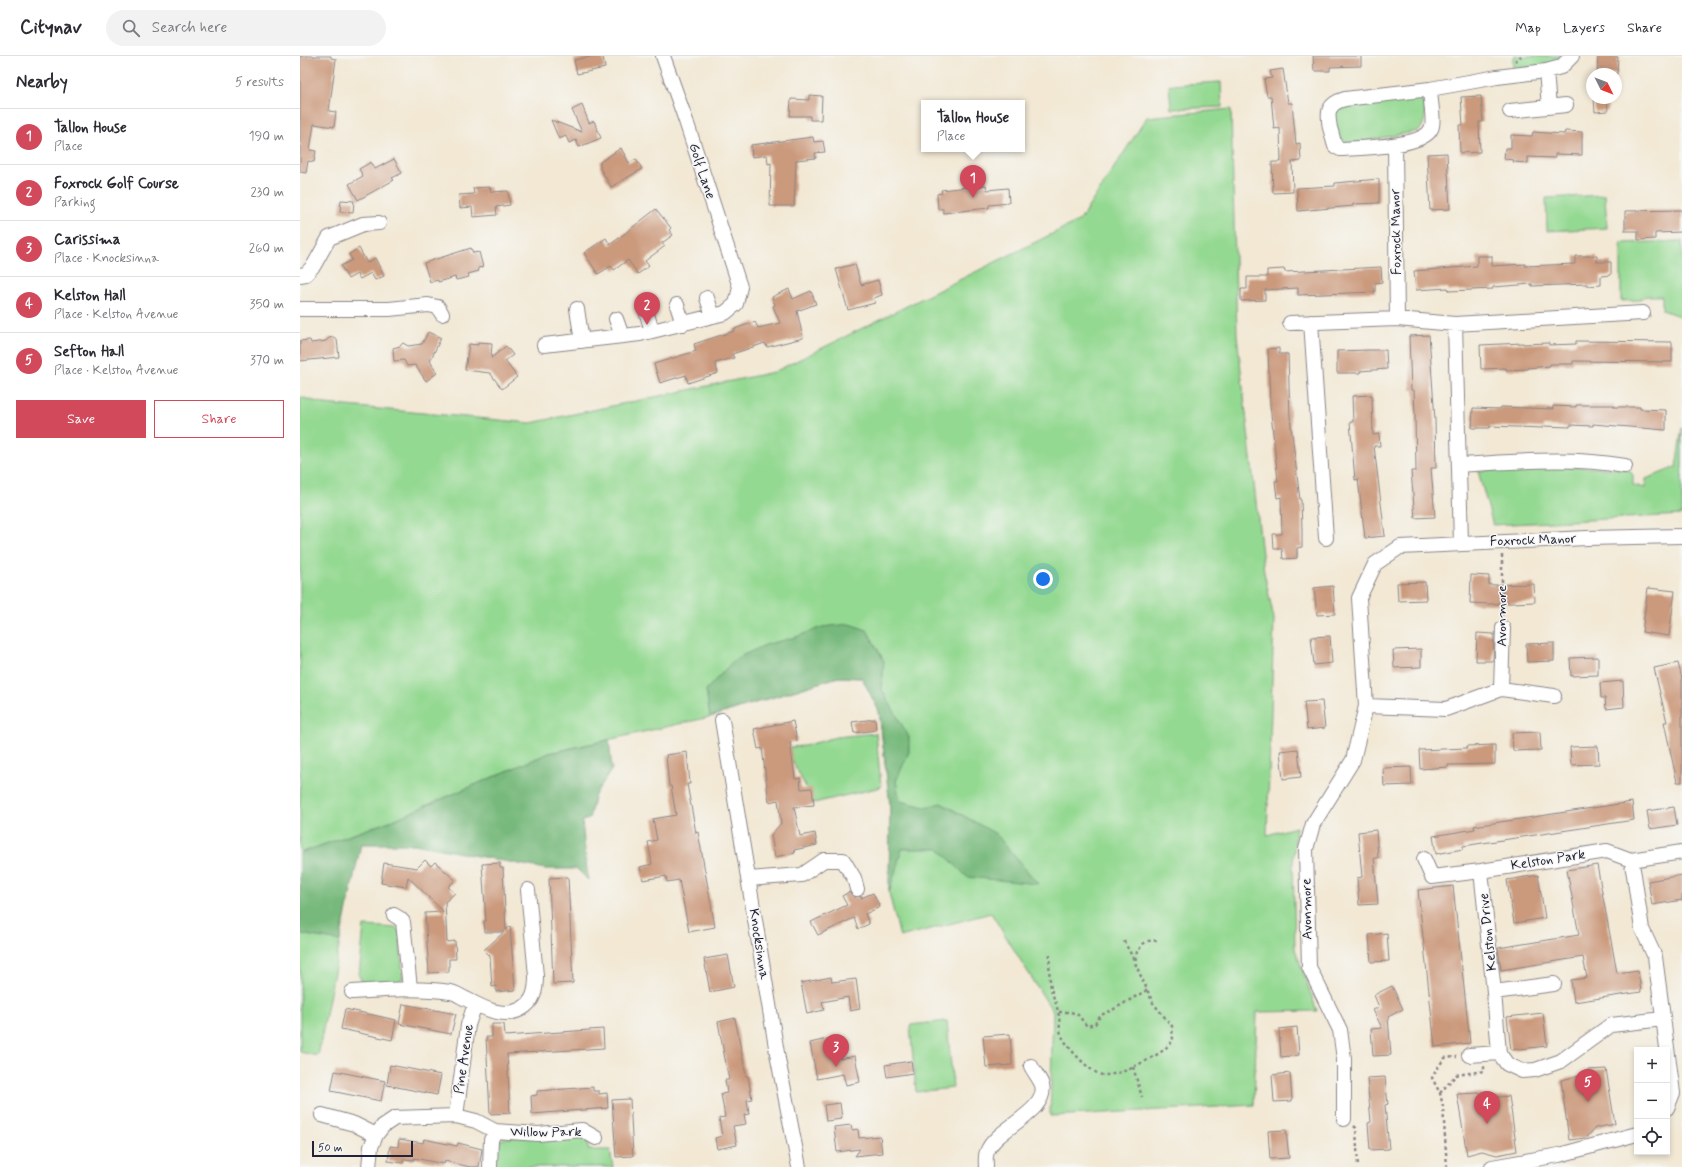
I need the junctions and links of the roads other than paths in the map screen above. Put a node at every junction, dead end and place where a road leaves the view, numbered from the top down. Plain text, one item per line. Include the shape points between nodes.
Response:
1 (663, 56) edge
2 (1572, 56) edge
3 (1546, 71) junction
4 (1430, 89) junction
5 (1566, 105) dead end
6 (1549, 107) junction
7 (1510, 111) dead end
8 (1396, 145) junction
9 (379, 223) dead end
10 (300, 275) edge
11 (707, 298) dead end
12 (677, 305) dead end
13 (300, 309) edge
14 (577, 309) dead end
15 (646, 311) dead end
16 (1643, 313) dead end
17 (442, 314) dead end
18 (713, 316) junction
19 (616, 319) dead end
20 (1397, 319) junction
21 (1311, 322) junction
22 (1290, 323) dead end
23 (684, 324) junction
24 (1455, 324) junction
25 (652, 331) junction
26 (622, 336) junction
27 (582, 341) junction
28 (544, 345) dead end
29 (1459, 465) junction
30 (1624, 466) dead end
31 (1682, 536) edge
32 (1326, 538) dead end
33 (1462, 543) junction
34 (1503, 628) road end
35 (1502, 690) junction
36 (1554, 696) dead end
37 (1366, 706) junction
38 (722, 720) dead end
39 (1682, 852) edge
40 (1424, 859) dead end
41 (1631, 860) junction
42 (1481, 871) junction
43 (748, 879) junction
44 (857, 889) dead end
45 (528, 890) dead end
46 (394, 916) dead end
47 (1554, 984) dead end
48 (410, 988) junction
49 (352, 992) dead end
50 (1494, 992) junction
51 (475, 1004) junction
52 (1664, 1019) junction
53 (1499, 1053) junction
54 (1470, 1055) road end
55 (1031, 1066) dead end
56 (1670, 1102) edge
57 (322, 1115) dead end
58 (456, 1116) junction
59 (1344, 1119) road end
60 (495, 1131) junction
61 (376, 1135) junction
62 (1634, 1135) edge
63 (596, 1138) dead end
64 (370, 1167) edge
65 (490, 1167) edge
66 (799, 1167) edge
67 (986, 1167) edge
68 (1492, 1167) edge

1 - 18 street, Golf Lane via 740,287 736,304 725,313
2 - 3 street via 1561,67
3 - 4 street
3 - 6 street
4 - 8 street via 1432,128 1429,133 1422,138
4 - 8 street via 1344,99 1330,107 1328,116 1333,142 1337,148
5 - 6 street
6 - 7 street
8 - 20 street, Foxrock Manor
9 - 10 street via 362,224 329,238 314,265 306,274
11 - 18 street
12 - 23 street
13 - 17 street via 389,309 428,305 438,307
14 - 27 street
15 - 25 street
16 - 24 street
18 - 23 street
19 - 26 street
20 - 21 street
20 - 24 street
21 - 22 street
21 - 32 street
23 - 25 street
24 - 29 street
25 - 26 street
26 - 27 street
27 - 28 street
29 - 30 street via 1565,459
29 - 33 street
31 - 33 street, Foxrock Manor
33 - 37 street, Avonmore via 1400,547 1375,564 1359,598
34 - 35 street, Avonmore
35 - 36 street
35 - 37 street via 1446,709
37 - 59 street, Avonmore via 1353,760 1313,824 1306,849 1309,967 1340,1030 1344,1058
38 - 43 street, Knocksinna
39 - 41 street, Kelston Park
40 - 42 street, Kelston Park via 1432,877
41 - 42 street, Kelston Park via 1607,851
41 - 52 street via 1642,929 1655,957
42 - 50 street, Kelston Drive
43 - 44 street via 802,875 824,860 843,860 854,878
43 - 66 street, Knocksinna
45 - 51 street via 536,976 533,999 527,1006 507,1014
46 - 48 street via 403,922
47 - 50 street
48 - 49 street
48 - 51 street via 452,992
50 - 53 street, Kelston Drive
51 - 58 street, Pine Avenue via 468,1025
52 - 53 street via 1612,1025 1561,1061 1535,1070 1522,1071 1507,1064
52 - 56 street via 1674,1093
53 - 54 street
55 - 67 street via 1042,1085 1040,1098 1032,1111 998,1136 987,1152
57 - 61 street via 354,1124
58 - 60 street, Pine Avenue via 476,1121
58 - 61 street, Pine Avenue via 395,1118 382,1126
60 - 63 street, Willow Park via 538,1134 582,1130
60 - 65 street via 491,1140
61 - 64 street, Pine Avenue via 371,1146
62 - 68 street via 1559,1156

